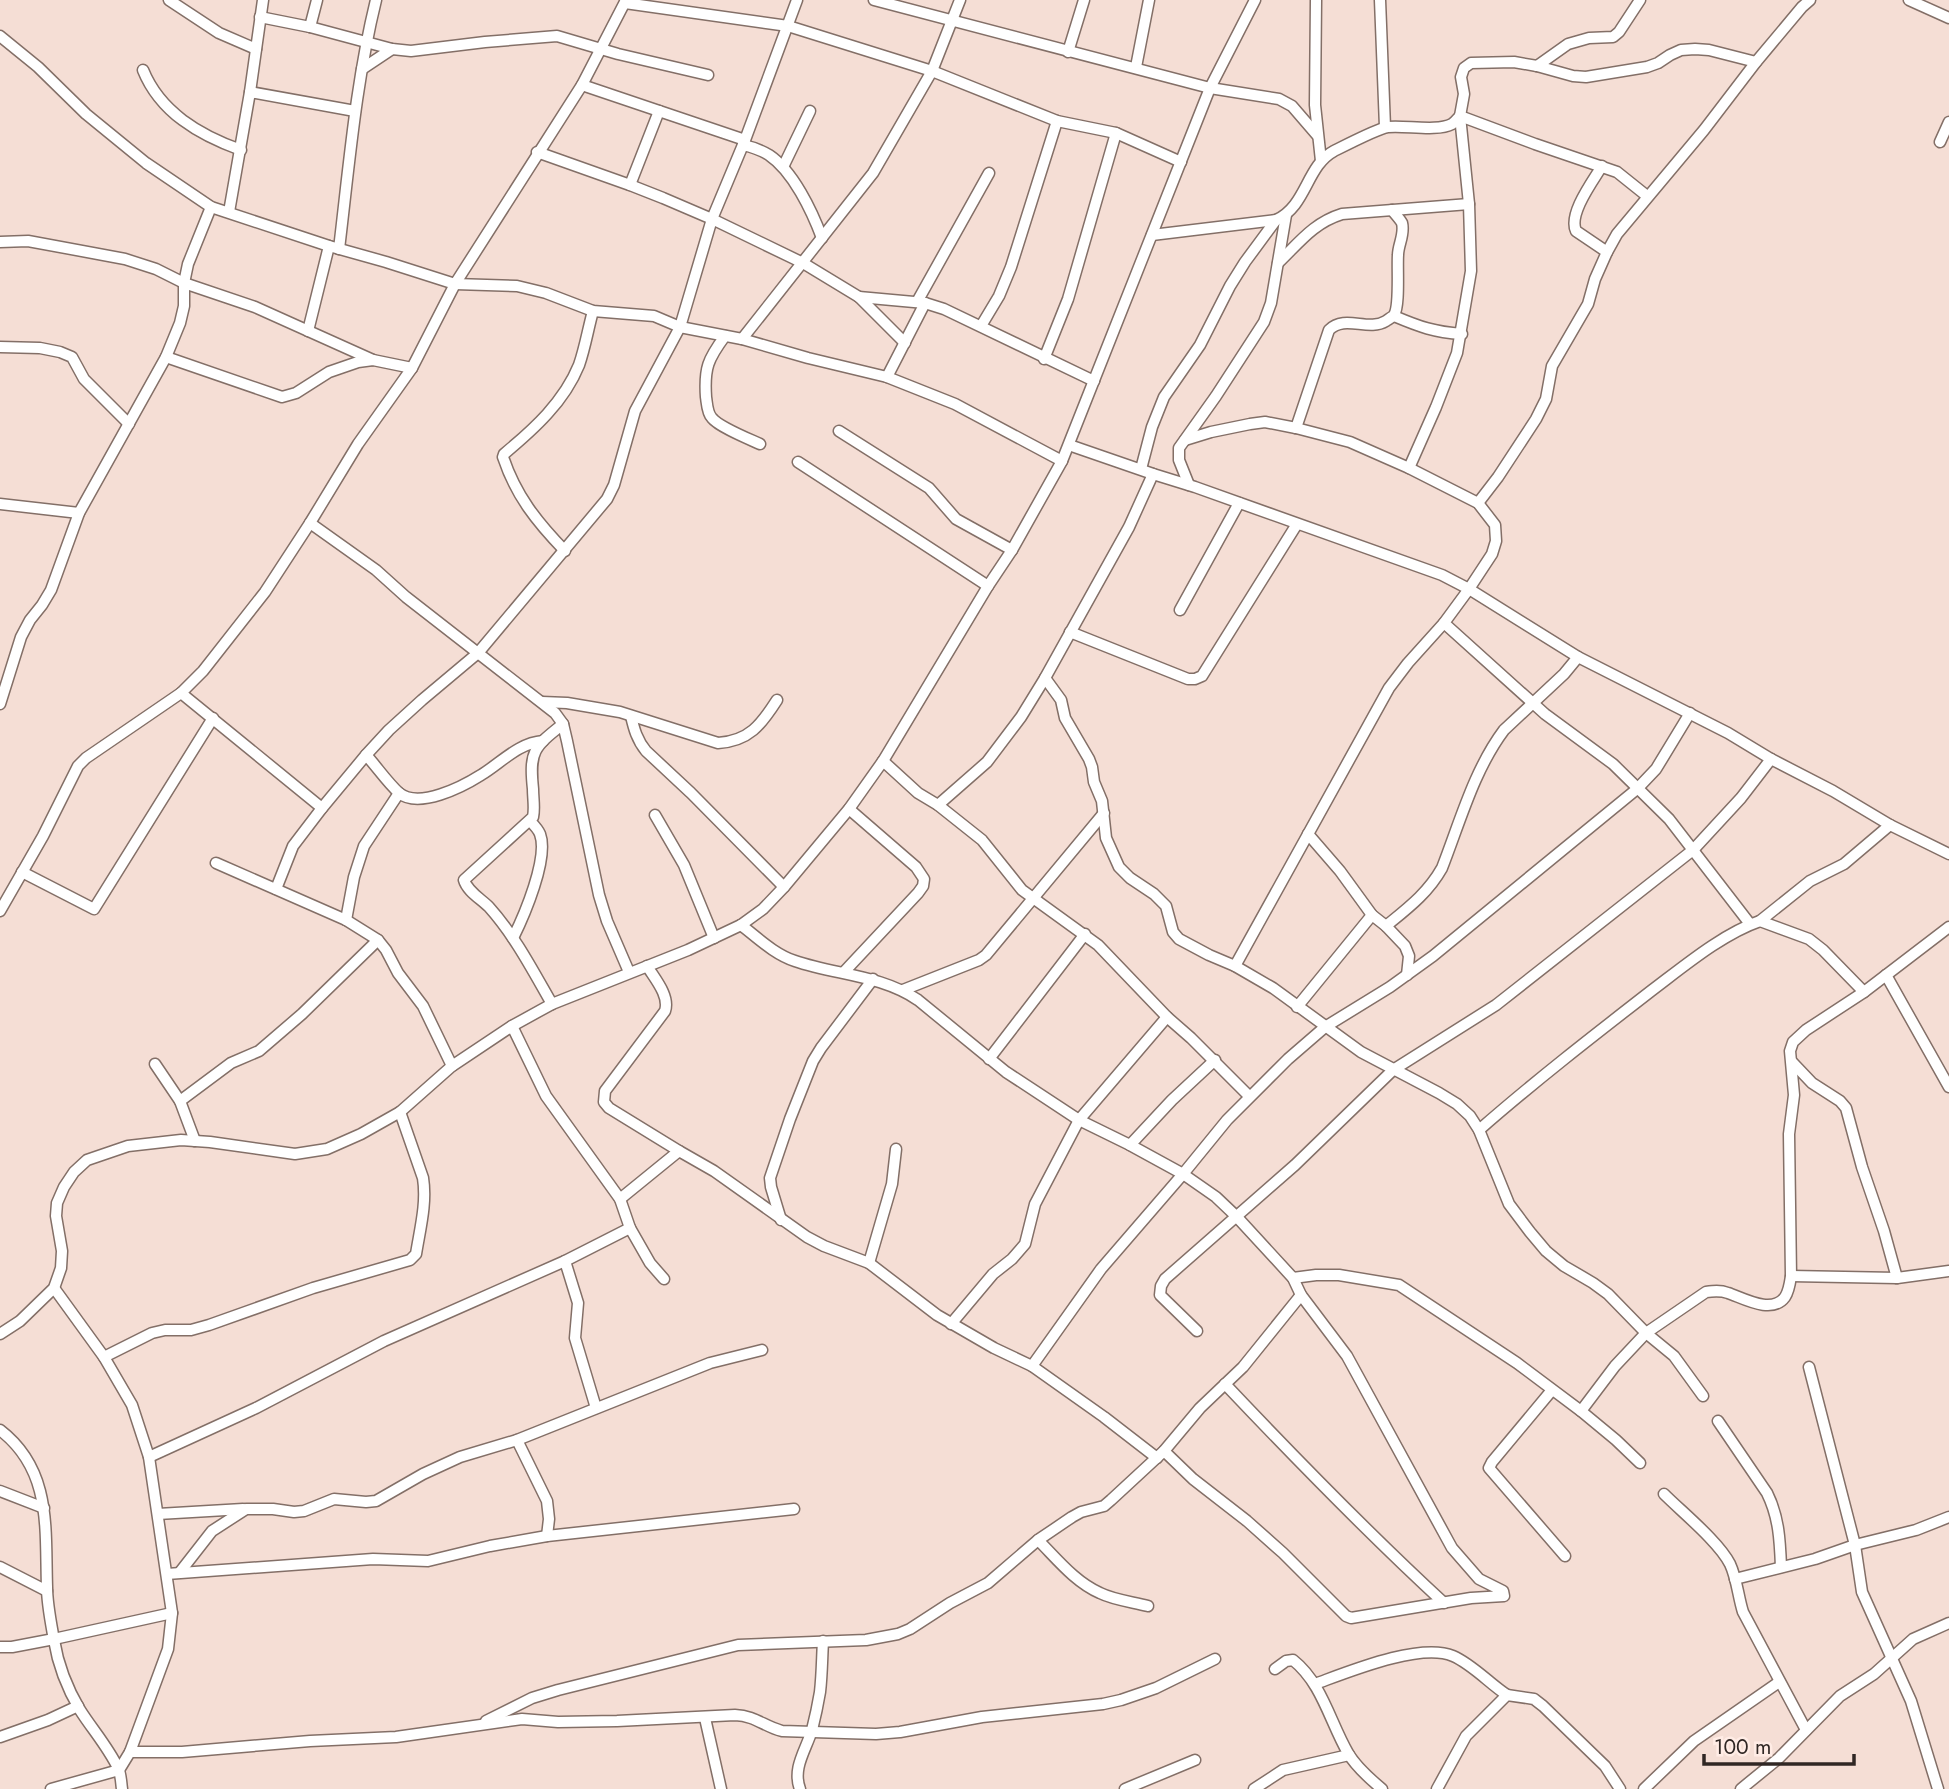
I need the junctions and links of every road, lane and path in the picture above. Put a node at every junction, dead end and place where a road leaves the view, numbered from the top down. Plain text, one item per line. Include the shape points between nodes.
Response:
1 (169, 0) edge
2 (263, 0) edge
3 (317, 0) edge
4 (376, 0) edge
5 (797, 0) edge
6 (874, 0) edge
7 (960, 0) edge
8 (1084, 0) edge
9 (1149, 0) edge
10 (1255, 0) edge
11 (1316, 0) edge
12 (1380, 0) edge
13 (1640, 0) edge
14 (1810, 0) edge
15 (1909, 0) edge
16 (625, 1) edge
17 (1925, 4) edge
18 (260, 17) junction
19 (1949, 18) edge
20 (953, 21) junction
21 (788, 26) junction
22 (310, 27) junction
23 (0, 36) edge
24 (366, 42) junction
25 (256, 49) junction
26 (392, 49) junction
27 (601, 49) junction
28 (1068, 52) junction
29 (1756, 62) junction
30 (1537, 66) junction
31 (1136, 67) junction
32 (143, 69) dead end
33 (362, 69) junction
34 (932, 71) junction
35 (708, 75) dead end
36 (582, 85) junction
37 (1210, 88) junction
38 (250, 92) junction
39 (355, 111) junction
40 (659, 111) junction
41 (810, 111) dead end
42 (1460, 116) junction
43 (1057, 121) junction
44 (1949, 122) edge
45 (1385, 127) junction
46 (1116, 133) junction
47 (1317, 135) junction
48 (744, 142) junction
49 (1940, 142) dead end
50 (241, 150) junction
51 (537, 152) junction
52 (1321, 161) junction
53 (1181, 162) junction
54 (1602, 166) junction
55 (783, 167) junction
56 (989, 173) dead end
57 (630, 185) junction
58 (1647, 197) junction
59 (1469, 204) junction
60 (211, 207) junction
61 (1392, 210) junction
62 (229, 212) junction
63 (1281, 218) junction
64 (712, 219) junction
65 (1152, 235) junction
66 (822, 238) junction
67 (0, 242) edge
68 (334, 248) junction
69 (1606, 252) junction
70 (803, 263) junction
71 (1278, 263) junction
72 (184, 283) junction
73 (455, 284) junction
74 (859, 297) junction
75 (921, 302) junction
76 (593, 311) junction
77 (1394, 316) junction
78 (981, 326) junction
79 (680, 327) junction
80 (308, 331) junction
81 (1462, 334) junction
82 (725, 336) junction
83 (742, 339) junction
84 (905, 343) junction
85 (0, 347) edge
86 (166, 357) junction
87 (1044, 359) junction
88 (373, 360) junction
89 (412, 368) junction
90 (887, 377) junction
91 (1094, 381) junction
92 (128, 424) junction
93 (1296, 428) junction
94 (839, 431) dead end
95 (1185, 440) junction
96 (760, 444) dead end
97 (1069, 445) junction
98 (1062, 461) junction
99 (798, 462) dead end
100 (1409, 468) junction
101 (1141, 469) junction
102 (1153, 474) junction
103 (1189, 485) junction
104 (1239, 503) junction
105 (1478, 503) junction
106 (0, 504) edge
107 (79, 513) junction
108 (310, 523) junction
109 (1297, 524) junction
110 (1012, 550) junction
111 (565, 551) junction
112 (988, 586) junction
113 (1469, 589) junction
114 (1180, 610) dead end
115 (1444, 622) junction
116 (1070, 632) junction
117 (478, 653) junction
118 (1577, 657) junction
119 (1045, 678) junction
120 (181, 692) junction
121 (777, 700) dead end
122 (540, 702) junction
123 (1533, 703) junction
124 (0, 704) edge
125 (1689, 713) junction
126 (631, 716) junction
127 (213, 718) junction
128 (563, 724) junction
129 (542, 741) junction
130 (366, 755) junction
131 (1771, 759) junction
132 (883, 761) junction
133 (1637, 789) junction
134 (399, 793) junction
135 (938, 806) junction
136 (322, 808) junction
137 (849, 809) junction
138 (1104, 813) junction
139 (655, 815) dead end
140 (530, 821) junction
141 (1890, 825) junction
142 (1308, 834) junction
143 (1693, 850) junction
144 (1949, 854) edge
145 (216, 863) dead end
146 (22, 872) junction
147 (784, 887) junction
148 (276, 889) junction
149 (1034, 899) junction
150 (0, 911) edge
151 (1372, 915) junction
152 (346, 920) junction
153 (1755, 923) junction
154 (741, 925) junction
155 (1386, 926) junction
156 (1949, 927) edge
157 (1085, 934) junction
158 (513, 938) junction
159 (714, 938) junction
160 (378, 940) junction
161 (647, 966) junction
162 (1235, 966) junction
163 (629, 972) junction
164 (845, 972) junction
165 (1407, 975) junction
166 (1885, 975) junction
167 (873, 979) junction
168 (903, 990) junction
169 (1864, 992) junction
170 (552, 1004) junction
171 (1297, 1007) junction
172 (1167, 1017) junction
173 (512, 1026) junction
174 (1325, 1027) junction
175 (989, 1059) junction
176 (1215, 1060) junction
177 (1791, 1062) junction
178 (155, 1064) dead end
179 (453, 1066) junction
180 (1394, 1070) junction
181 (1949, 1087) edge
182 (1249, 1096) junction
183 (180, 1101) junction
184 (400, 1112) junction
185 (1079, 1120) junction
186 (1479, 1130) junction
187 (195, 1141) junction
188 (1130, 1145) junction
189 (897, 1149) dead end
190 (679, 1151) junction
191 (1183, 1174) junction
192 (620, 1199) junction
193 (1236, 1216) junction
194 (781, 1220) junction
195 (630, 1228) junction
196 (565, 1261) junction
197 (869, 1263) junction
198 (1949, 1271) edge
199 (1791, 1276) junction
200 (1897, 1278) junction
201 (664, 1279) dead end
202 (1293, 1279) junction
203 (54, 1288) junction
204 (1301, 1295) junction
205 (951, 1324) junction
206 (1197, 1331) dead end
207 (1646, 1333) junction
208 (0, 1334) edge
209 (762, 1350) dead end
210 (104, 1357) junction
211 (1032, 1366) junction
212 (1809, 1367) dead end
213 (1226, 1384) junction
214 (1552, 1390) junction
215 (1703, 1396) dead end
216 (596, 1408) junction
217 (1581, 1411) junction
218 (1718, 1421) dead end
219 (0, 1430) edge
220 (516, 1440) junction
221 (1161, 1454) junction
222 (149, 1457) junction
223 (1640, 1463) dead end
224 (0, 1491) edge
225 (1664, 1494) dead end
226 (44, 1508) junction
227 (794, 1508) dead end
228 (246, 1509) junction
229 (158, 1514) junction
230 (1949, 1517) edge
231 (547, 1536) junction
232 (1038, 1540) junction
233 (1855, 1545) junction
234 (1565, 1556) dead end
235 (0, 1567) edge
236 (1781, 1567) junction
237 (180, 1572) junction
238 (167, 1574) junction
239 (1735, 1579) junction
240 (47, 1591) junction
241 (1444, 1603) junction
242 (1148, 1606) dead end
243 (172, 1613) junction
244 (1949, 1623) edge
245 (54, 1639) junction
246 (823, 1641) junction
247 (0, 1647) edge
248 (1891, 1657) junction
249 (1214, 1659) dead end
250 (1275, 1669) dead end
251 (1779, 1682) junction
252 (1315, 1684) junction
253 (1507, 1695) junction
254 (78, 1706) junction
255 (705, 1718) junction
256 (477, 1725) junction
257 (1805, 1730) junction
258 (811, 1732) junction
259 (0, 1737) edge
260 (130, 1752) junction
261 (1349, 1755) junction
262 (1195, 1760) dead end
263 (119, 1770) junction
264 (1380, 1788) edge
265 (51, 1789) edge
266 (122, 1789) edge
267 (721, 1789) edge
268 (800, 1789) edge
269 (1125, 1789) edge
270 (1254, 1789) edge
271 (1437, 1789) edge
272 (1620, 1789) edge
273 (1644, 1789) edge
274 (1741, 1789) edge
275 (1938, 1789) edge

1 - 25 street via 219,33
2 - 18 street
3 - 22 street
4 - 24 street
5 - 21 street
6 - 20 street
7 - 20 street
8 - 28 street
9 - 31 street
10 - 37 street
11 - 47 street
12 - 45 street
13 - 30 street via 1613,37 1578,40
14 - 29 street
15 - 17 street
16 - 21 street
16 - 27 street
17 - 19 street
18 - 22 street
18 - 25 street
20 - 28 street
20 - 34 street
21 - 34 street
21 - 48 street
22 - 24 street
23 - 60 street via 146,163
24 - 26 street
24 - 33 street
25 - 38 street
26 - 27 street via 557,36
26 - 33 street
27 - 35 street
27 - 36 street
28 - 31 street
29 - 30 street via 1695,49 1681,50 1647,67 1586,77
29 - 58 street
30 - 42 street via 1471,63 1461,76
31 - 37 street
32 - 50 street via 149,84 183,122
33 - 39 street
34 - 43 street
34 - 66 street via 873,173
36 - 40 street
36 - 51 street
37 - 47 street via 1279,99 1292,106
37 - 53 street
38 - 39 street
38 - 50 street
39 - 68 street
40 - 48 street
40 - 57 street
41 - 55 street
42 - 45 street via 1442,127
42 - 54 street
42 - 59 street
43 - 46 street
43 - 78 street via 1011,267
44 - 49 street
45 - 52 street
46 - 53 street
46 - 87 street via 1069,299
47 - 52 street
48 - 55 street
48 - 64 street
50 - 62 street
51 - 57 street
51 - 73 street
52 - 63 street via 1293,209
53 - 65 street
54 - 58 street via 1617,172
54 - 69 street via 1579,204 1573,226
55 - 66 street
56 - 75 street
57 - 64 street
58 - 69 street
59 - 61 street
59 - 81 street via 1471,271
60 - 62 street
60 - 72 street via 187,264
61 - 71 street via 1328,218
61 - 77 street via 1402,223
62 - 68 street
63 - 65 street
63 - 71 street
63 - 101 street via 1240,270 1200,345 1164,397
64 - 70 street
64 - 79 street
65 - 91 street
66 - 70 street
67 - 72 street via 28,241 125,259
68 - 73 street
68 - 80 street
69 - 105 street via 1588,304 1552,366 1546,399
70 - 74 street
70 - 83 street
71 - 95 street via 1264,322
72 - 80 street
72 - 86 street via 184,306
73 - 76 street via 517,286
73 - 89 street
74 - 75 street
74 - 84 street
75 - 78 street
75 - 84 street
76 - 79 street via 654,316
76 - 111 street via 572,379 557,403 503,457 526,506
77 - 81 street via 1424,329
77 - 93 street via 1374,325 1336,324 1329,330
78 - 87 street
79 - 82 street
79 - 111 street via 635,411 607,499
80 - 88 street
81 - 100 street via 1437,408
82 - 83 street
82 - 96 street via 706,366 707,406 712,418 724,427
83 - 90 street
84 - 90 street
85 - 92 street via 40,348 72,358 90,386
86 - 88 street via 282,397 329,372
86 - 92 street
87 - 91 street
88 - 89 street
89 - 108 street
90 - 98 street via 955,404
91 - 97 street
92 - 107 street
93 - 95 street via 1265,422
93 - 100 street via 1350,442
94 - 110 street via 929,488 956,519
95 - 103 street via 1178,460
97 - 98 street
97 - 101 street
98 - 110 street
99 - 112 street
100 - 105 street
101 - 102 street
102 - 103 street
102 - 116 street
103 - 104 street
104 - 109 street
104 - 114 street
105 - 113 street via 1495,525 1496,541
106 - 107 street
107 - 124 street via 51,590 21,637
108 - 117 street
108 - 120 street via 249,613
109 - 113 street via 1442,575
109 - 116 street via 1202,676 1188,679
110 - 112 street
111 - 117 street
112 - 132 street
113 - 115 street
113 - 118 street
115 - 123 street
115 - 142 street via 1389,688
116 - 119 street
117 - 122 street
117 - 130 street
118 - 123 street
118 - 125 street
119 - 135 street via 987,762
119 - 138 street via 1061,699 1065,718 1089,759
120 - 127 street
120 - 146 street via 78,766
121 - 126 street via 757,727 732,742 710,741
122 - 126 street via 597,707
122 - 128 street
123 - 133 street via 1606,758
123 - 155 street via 1504,730 1485,757 1436,879
125 - 131 street
125 - 133 street via 1656,769
126 - 147 street via 646,751
127 - 136 street
127 - 146 street via 94,909
128 - 129 street
128 - 163 street via 599,895
129 - 134 street via 527,744 440,795 412,799
129 - 140 street via 532,760 535,810
130 - 134 street
130 - 136 street
131 - 141 street
131 - 143 street
132 - 135 street
132 - 137 street
133 - 143 street via 1675,824
133 - 165 street
134 - 152 street via 364,846
135 - 149 street via 982,840
136 - 148 street via 293,846
137 - 147 street
137 - 164 street via 924,879 918,893
138 - 149 street
138 - 162 street via 1106,838 1119,867 1166,906 1173,932
139 - 159 street via 684,865
140 - 158 street via 540,834 539,872
140 - 158 street via 464,880
141 - 144 street
141 - 153 street via 1844,864 1810,881
142 - 151 street
142 - 162 street
143 - 153 street
143 - 180 street via 1496,1005
145 - 148 street
146 - 150 street
147 - 154 street
148 - 152 street
149 - 157 street
149 - 168 street via 979,960
151 - 155 street
151 - 171 street
152 - 160 street
153 - 169 street via 1809,939
153 - 186 street via 1679,970
154 - 159 street
154 - 164 street via 793,960
155 - 165 street via 1408,951
156 - 166 street
157 - 172 street
157 - 175 street
158 - 170 street
159 - 161 street
160 - 179 street via 424,1006
160 - 183 street via 259,1051 231,1063
161 - 163 street
161 - 190 street via 665,998 665,1011 605,1091 604,1102
162 - 171 street
163 - 170 street
164 - 167 street
165 - 174 street
166 - 169 street
166 - 181 street
167 - 168 street
167 - 194 street via 813,1061 790,1119 770,1178
168 - 175 street
169 - 177 street via 1798,1036 1790,1051
170 - 173 street
171 - 174 street
172 - 176 street
172 - 185 street
173 - 179 street
173 - 192 street via 546,1096
174 - 180 street
174 - 182 street
175 - 185 street
176 - 182 street
176 - 188 street
177 - 199 street
177 - 200 street via 1846,1108
178 - 183 street
179 - 184 street
180 - 186 street via 1457,1104
180 - 193 street
182 - 191 street
183 - 187 street
184 - 187 street via 327,1149 295,1154
184 - 210 street via 425,1188 416,1254 410,1259 209,1325 152,1333
185 - 188 street
185 - 205 street via 1035,1204 1025,1244
186 - 207 street via 1509,1203 1530,1232 1564,1266 1608,1294
187 - 203 street via 128,1146 88,1160 74,1172 57,1203 62,1251
188 - 191 street
189 - 197 street
190 - 192 street
190 - 194 street via 715,1171
191 - 193 street
191 - 211 street via 1101,1269
192 - 195 street
193 - 202 street
193 - 206 street via 1161,1286 1163,1300
194 - 197 street via 824,1246
195 - 196 street
195 - 201 street
196 - 216 street via 578,1303 575,1338
196 - 222 street via 384,1340 256,1408
197 - 205 street
198 - 200 street
199 - 200 street
199 - 207 street via 1784,1300 1776,1304 1706,1292
202 - 204 street
202 - 214 street via 1329,1275 1399,1284
203 - 208 street
203 - 210 street
204 - 213 street
204 - 241 street via 1347,1356 1452,1548 1479,1580 1505,1594
205 - 211 street
207 - 215 street via 1681,1363
207 - 217 street
209 - 216 street via 710,1363
210 - 222 street via 132,1405
211 - 221 street
212 - 233 street
213 - 221 street
213 - 241 street via 1382,1547
214 - 217 street
214 - 234 street via 1489,1468
216 - 220 street
217 - 223 street
218 - 236 street via 1772,1503
219 - 226 street via 34,1472
220 - 228 street via 460,1457 376,1501 334,1499 304,1511
220 - 231 street via 547,1501
221 - 232 street via 1104,1506 1081,1512
221 - 241 street via 1247,1521 1341,1614 1351,1618
222 - 229 street
224 - 226 street
225 - 239 street via 1721,1550
226 - 240 street
227 - 231 street
228 - 229 street
228 - 237 street via 212,1531
229 - 238 street
230 - 233 street
231 - 237 street via 428,1561 373,1559
232 - 242 street via 1087,1586
232 - 246 street via 988,1583 910,1629 866,1640
233 - 236 street
233 - 248 street via 1862,1592
235 - 240 street
236 - 239 street
237 - 238 street
238 - 243 street
239 - 251 street via 1743,1612
240 - 245 street
243 - 245 street
243 - 260 street via 168,1649
244 - 248 street via 1913,1639
245 - 247 street
245 - 254 street via 62,1675
246 - 256 street via 738,1646 550,1692
246 - 258 street
248 - 257 street
248 - 275 street via 1912,1701
249 - 258 street via 1121,1700 900,1732
250 - 252 street via 1293,1660
251 - 257 street
251 - 273 street via 1694,1741
252 - 253 street via 1373,1663 1434,1653 1455,1657
252 - 261 street
253 - 271 street via 1466,1736
253 - 272 street via 1534,1699 1605,1766
254 - 259 street
254 - 263 street
255 - 256 street via 522,1719
255 - 258 street via 748,1716 782,1731
255 - 267 street
256 - 260 street via 396,1737
257 - 274 street
258 - 268 street via 799,1763
260 - 263 street
261 - 264 street
261 - 270 street via 1283,1770
262 - 269 street
263 - 265 street
263 - 266 street

